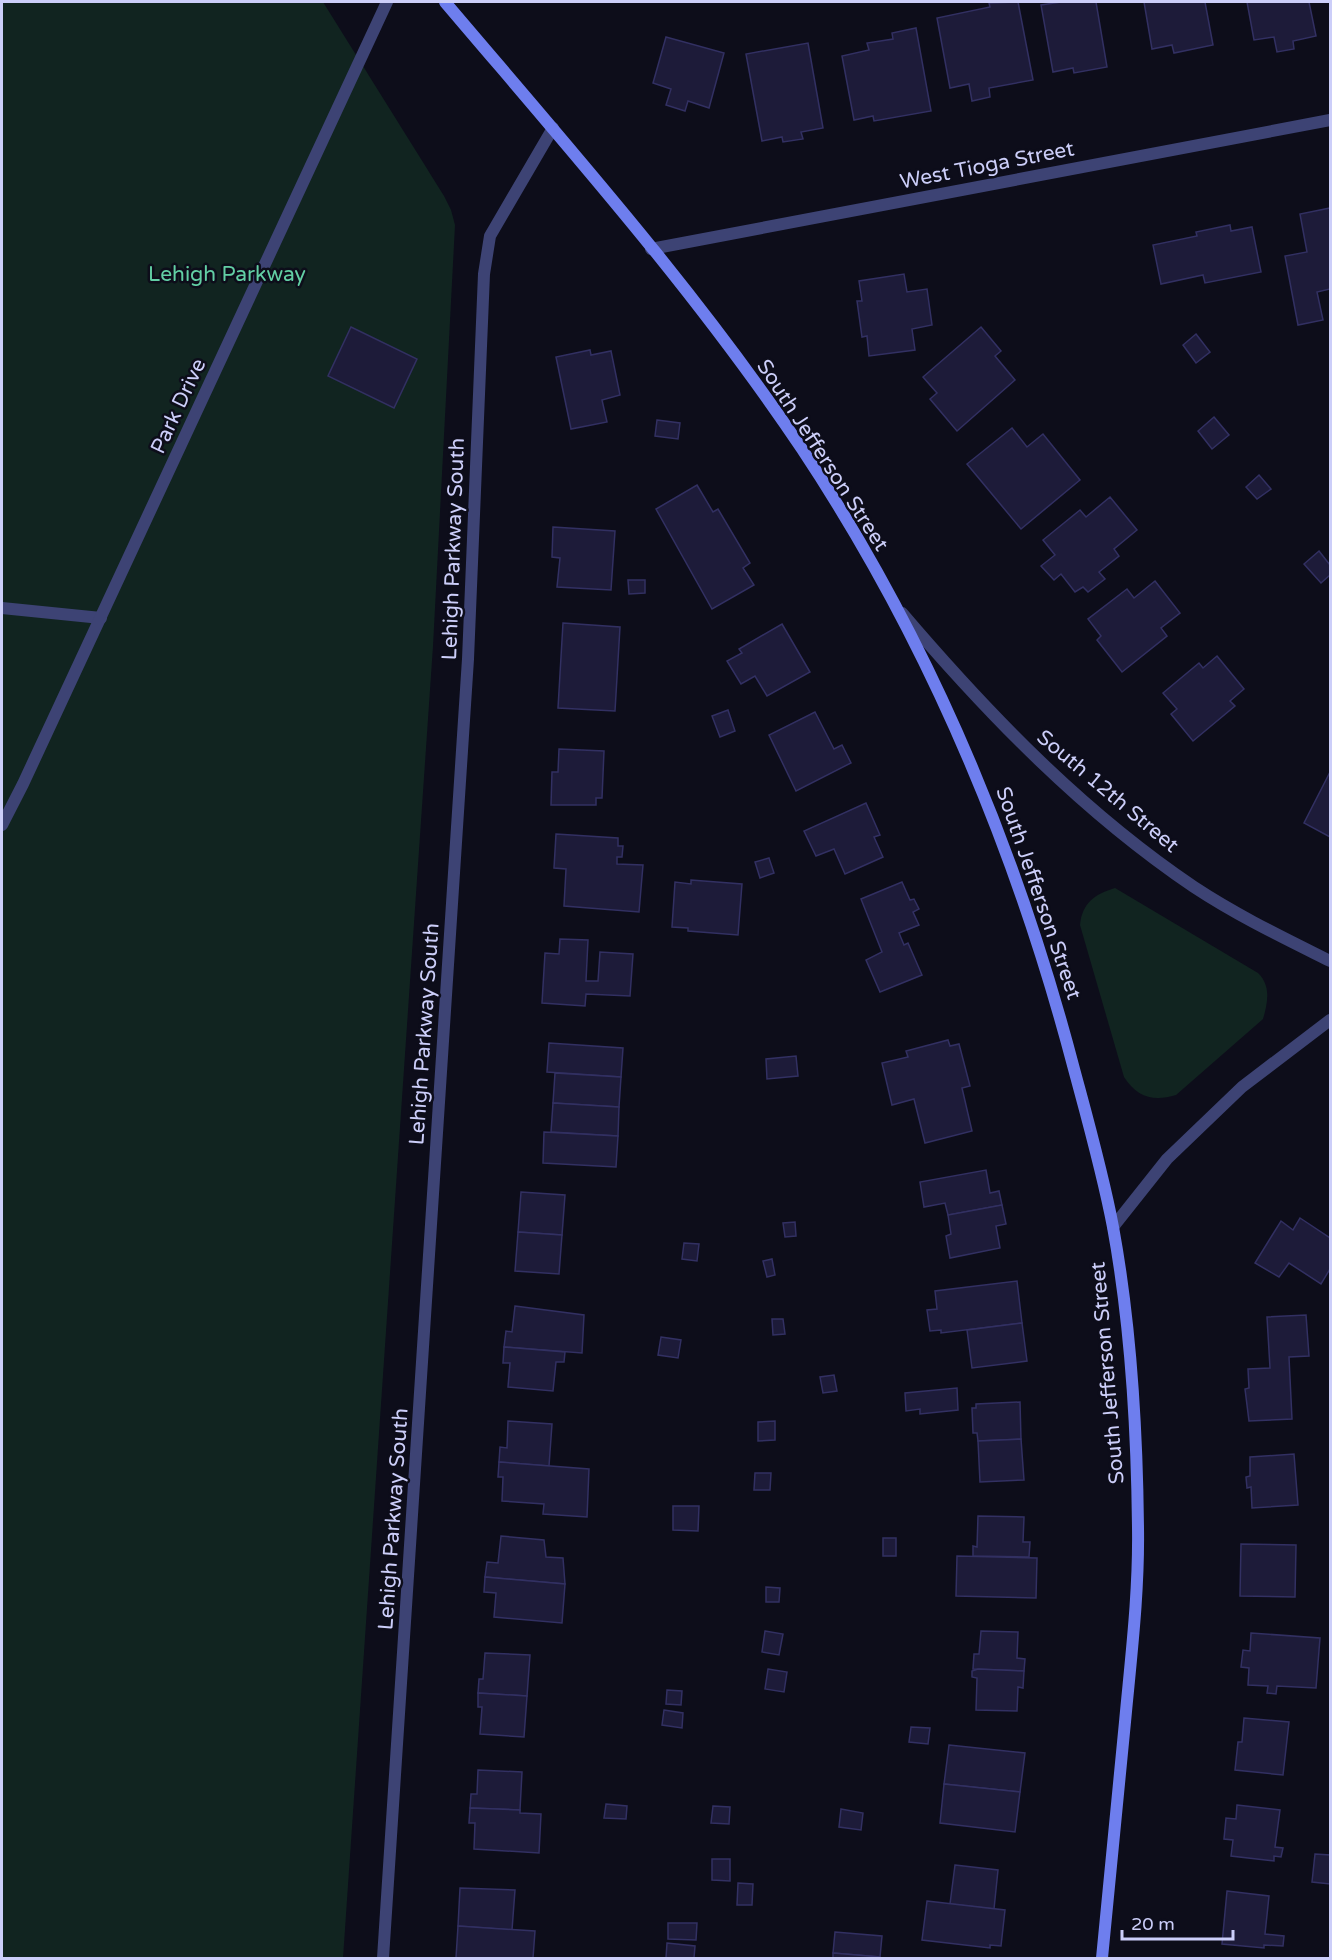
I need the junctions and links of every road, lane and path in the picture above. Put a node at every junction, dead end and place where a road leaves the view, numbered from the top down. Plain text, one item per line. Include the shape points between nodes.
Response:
1 (387, 2) edge
2 (445, 2) edge
3 (1330, 120) edge
4 (553, 128) junction
5 (651, 249) junction
6 (896, 607) junction
7 (2, 608) edge
8 (101, 618) junction
9 (2, 825) edge
10 (1330, 961) edge
11 (1330, 1020) edge
12 (1113, 1227) junction
13 (383, 1959) edge
14 (1102, 1959) edge

1 - 8 street, Park Drive
2 - 4 main road, South Jefferson Street
3 - 5 street, West Tioga Street
4 - 5 main road, South Jefferson Street
4 - 13 street, Lehigh Parkway South via 490,237 484,274 468,659
5 - 6 main road, South Jefferson Street via 731,349 804,453
6 - 10 street, South 12th Street via 1025,748 1096,812 1194,886 1261,927
6 - 12 main road, South Jefferson Street via 947,707 992,811 1031,917
7 - 8 street
8 - 9 street, Park Drive
11 - 12 street via 1242,1087 1167,1159
12 - 14 main road, South Jefferson Street via 1132,1393 1138,1587

